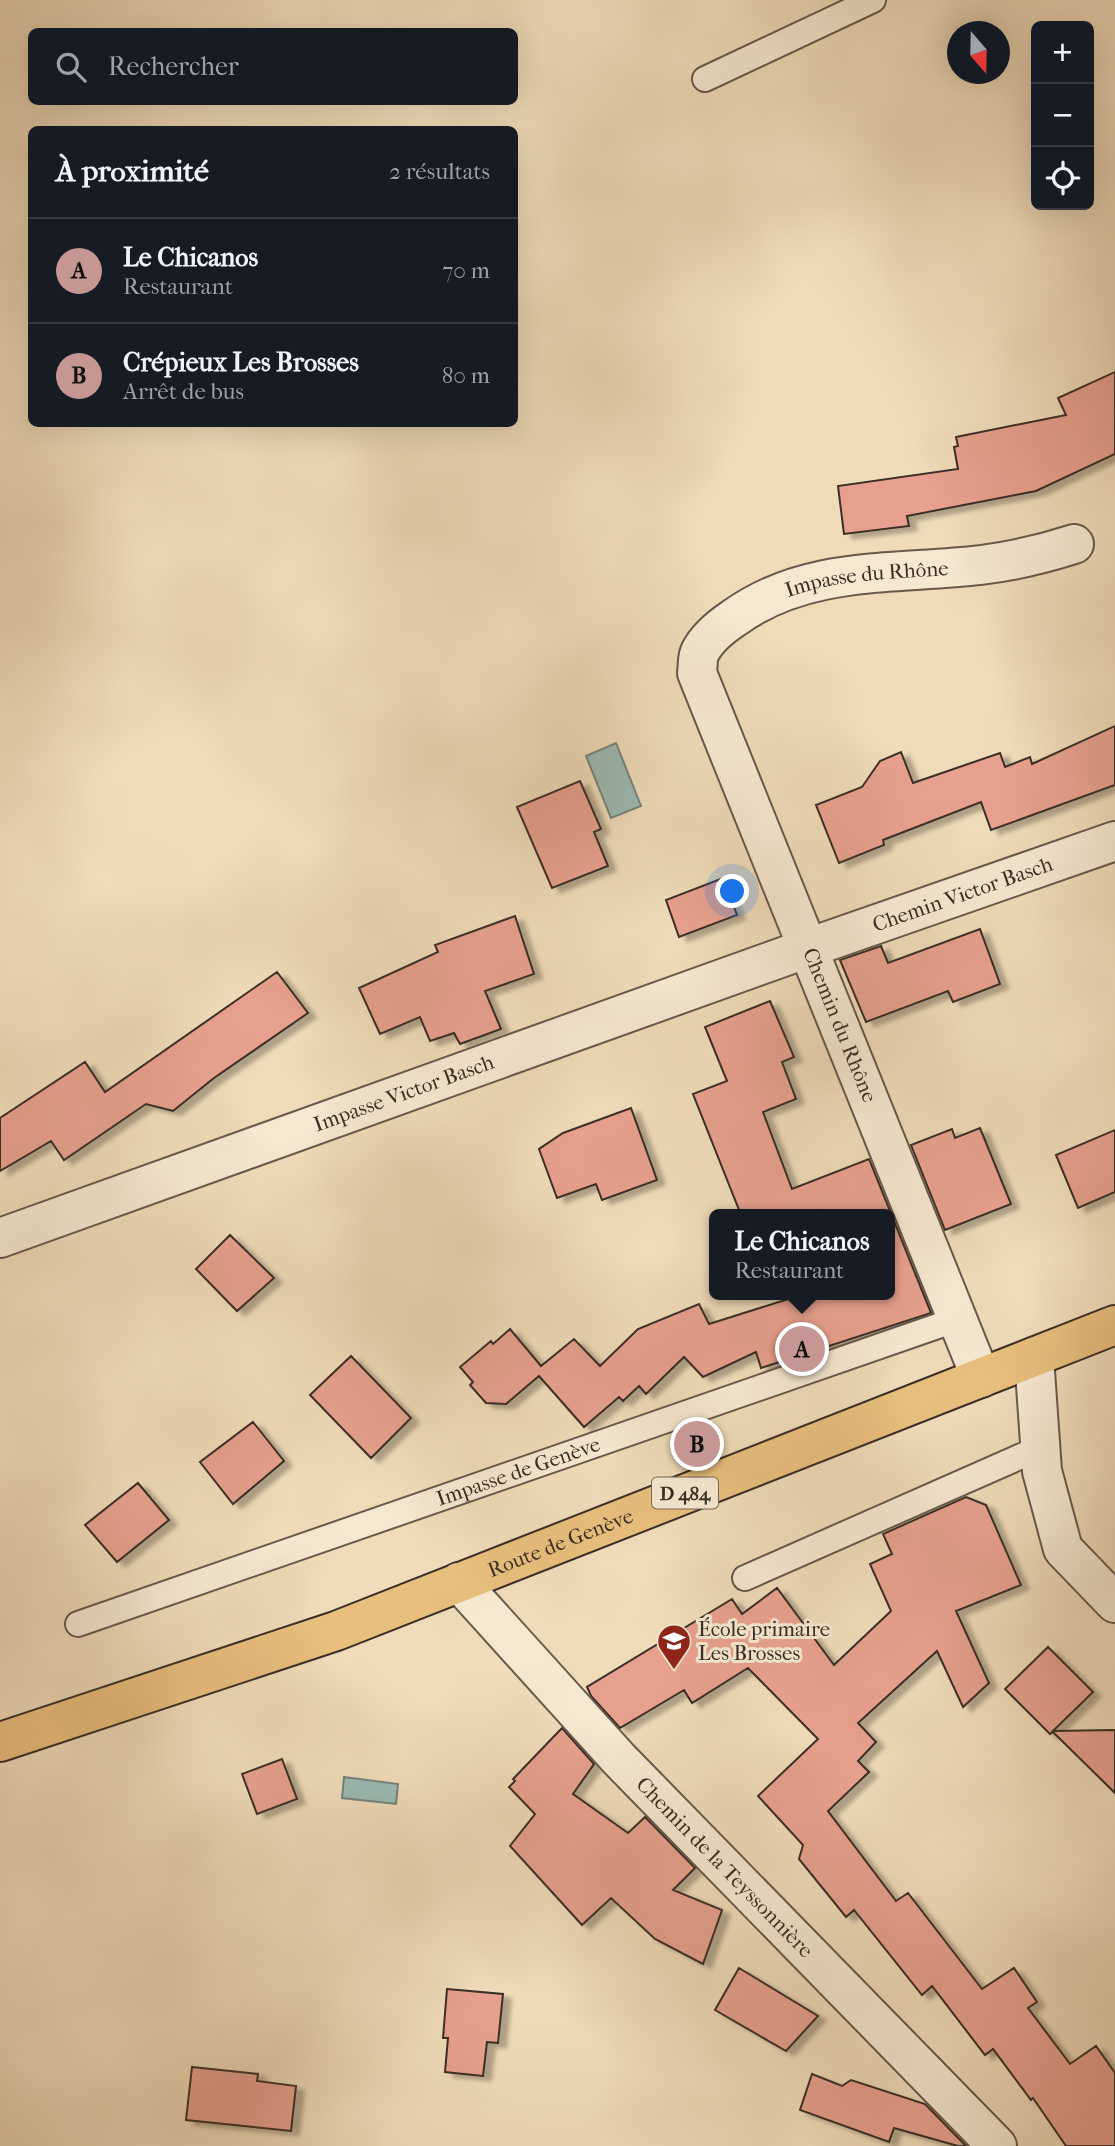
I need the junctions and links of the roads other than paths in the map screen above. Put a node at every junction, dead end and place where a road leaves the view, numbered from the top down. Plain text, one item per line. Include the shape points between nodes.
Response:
1 (873, 0) edge
2 (705, 79) dead end
3 (1074, 544) dead end
4 (698, 673) joint
5 (1115, 841) edge
6 (808, 948) junction
7 (0, 1238) edge
8 (958, 1319) junction
9 (1115, 1325) edge
10 (1034, 1357) junction
11 (981, 1378) junction
12 (1042, 1447) junction
13 (745, 1578) dead end
14 (459, 1582) junction
15 (1115, 1603) edge
16 (78, 1624) dead end
17 (0, 1742) edge
18 (997, 2146) edge

1 - 2 lane
3 - 4 street, Impasse du Rhône via 980,565 817,580 778,593 720,628 699,653
4 - 6 street, Chemin du Rhône
5 - 6 street, Chemin Victor Basch
6 - 7 street, Impasse Victor Basch
6 - 8 street, Chemin du Rhône
8 - 11 street, Chemin du Rhône
8 - 16 lane, Impasse de Genève
9 - 10 main road, Route de Genève / D 484
10 - 11 main road, Route de Genève / D 484
10 - 12 street
11 - 14 main road, Route de Genève / D 484
12 - 13 lane
12 - 15 street via 1042,1471 1063,1549
14 - 17 main road, Route de Genève / D 484 via 336,1631
14 - 18 street, Chemin de la Teyssonnière via 619,1759

